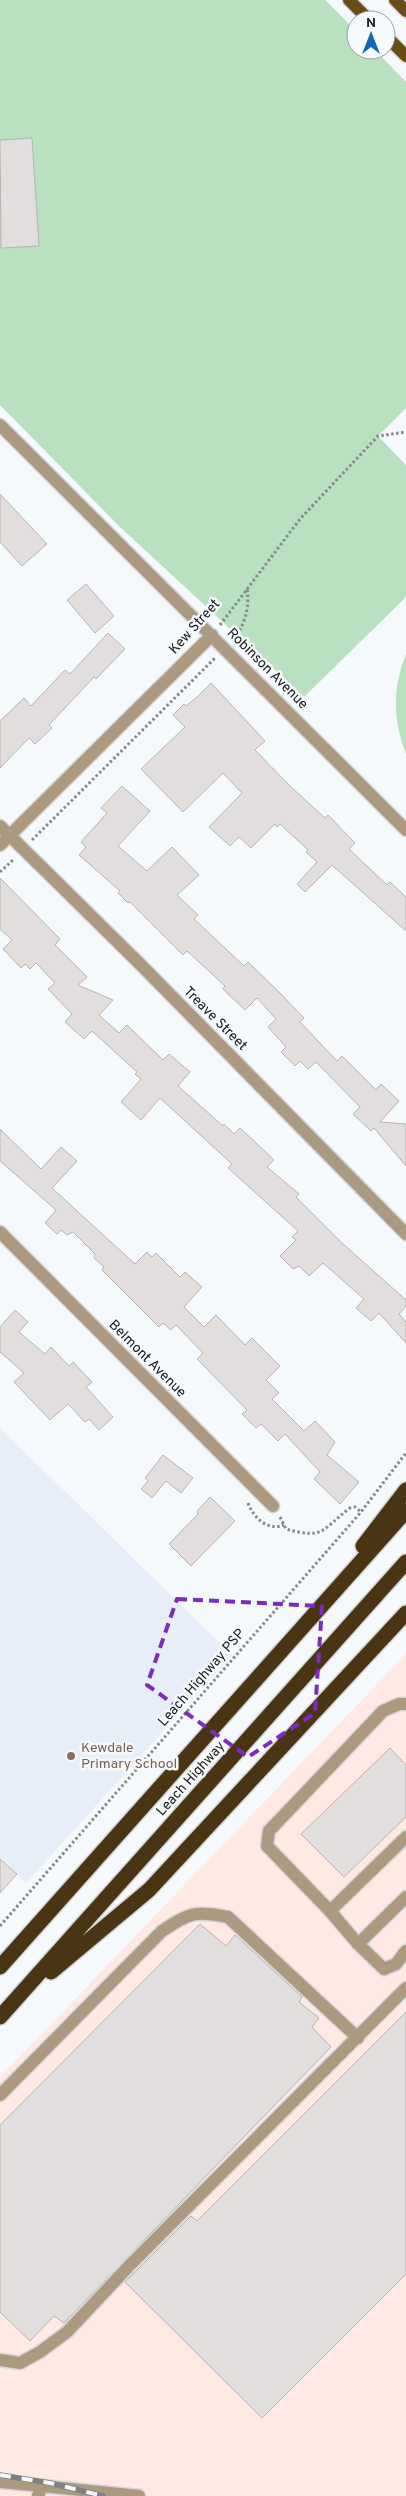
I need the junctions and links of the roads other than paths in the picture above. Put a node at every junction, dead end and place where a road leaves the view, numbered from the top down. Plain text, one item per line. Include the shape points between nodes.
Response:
1 (350, 0) edge
2 (395, 0) edge
3 (360, 10) edge
4 (406, 11) edge
5 (396, 46) edge
6 (406, 56) edge
7 (0, 425) edge
8 (212, 635) junction
9 (0, 826) edge
10 (406, 830) edge
11 (10, 836) junction
12 (0, 845) edge
13 (0, 1232) edge
14 (406, 1234) edge
15 (406, 1490) edge
16 (273, 1506) road end
17 (406, 1511) edge
18 (406, 1562) edge
19 (406, 1612) edge
20 (287, 1644) junction
21 (406, 1704) edge
22 (406, 1837) edge
23 (406, 1897) edge
24 (330, 1911) junction
25 (358, 1944) junction
26 (406, 1951) edge
27 (0, 1966) edge
28 (406, 1988) edge
29 (4, 2013) edge
30 (358, 2038) junction
31 (0, 2095) edge
32 (0, 2360) edge
33 (0, 2482) edge
34 (40, 2491) edge
35 (139, 2496) edge

1 - 3 main road
2 - 4 main road
5 - 6 main road
7 - 8 street, Robinson Avenue
8 - 10 street, Robinson Avenue
8 - 11 street, Kew Street
9 - 11 street, Treave Street
11 - 12 street, Kew Street
11 - 14 street, Treave Street
13 - 16 street, Belmont Avenue
15 - 20 highway
17 - 20 highway, Leach Highway
18 - 29 highway, Leach Highway
19 - 29 highway via 148,1890
20 - 27 highway, Leach Highway
21 - 24 street via 383,1712 269,1831 267,1846
22 - 24 street
23 - 25 street
24 - 25 street
25 - 26 street via 384,1969 396,1964
28 - 30 street
30 - 31 street via 228,1917 203,1912 184,1917 162,1932
30 - 32 street via 67,2332 20,2363
33 - 34 street
34 - 35 street

